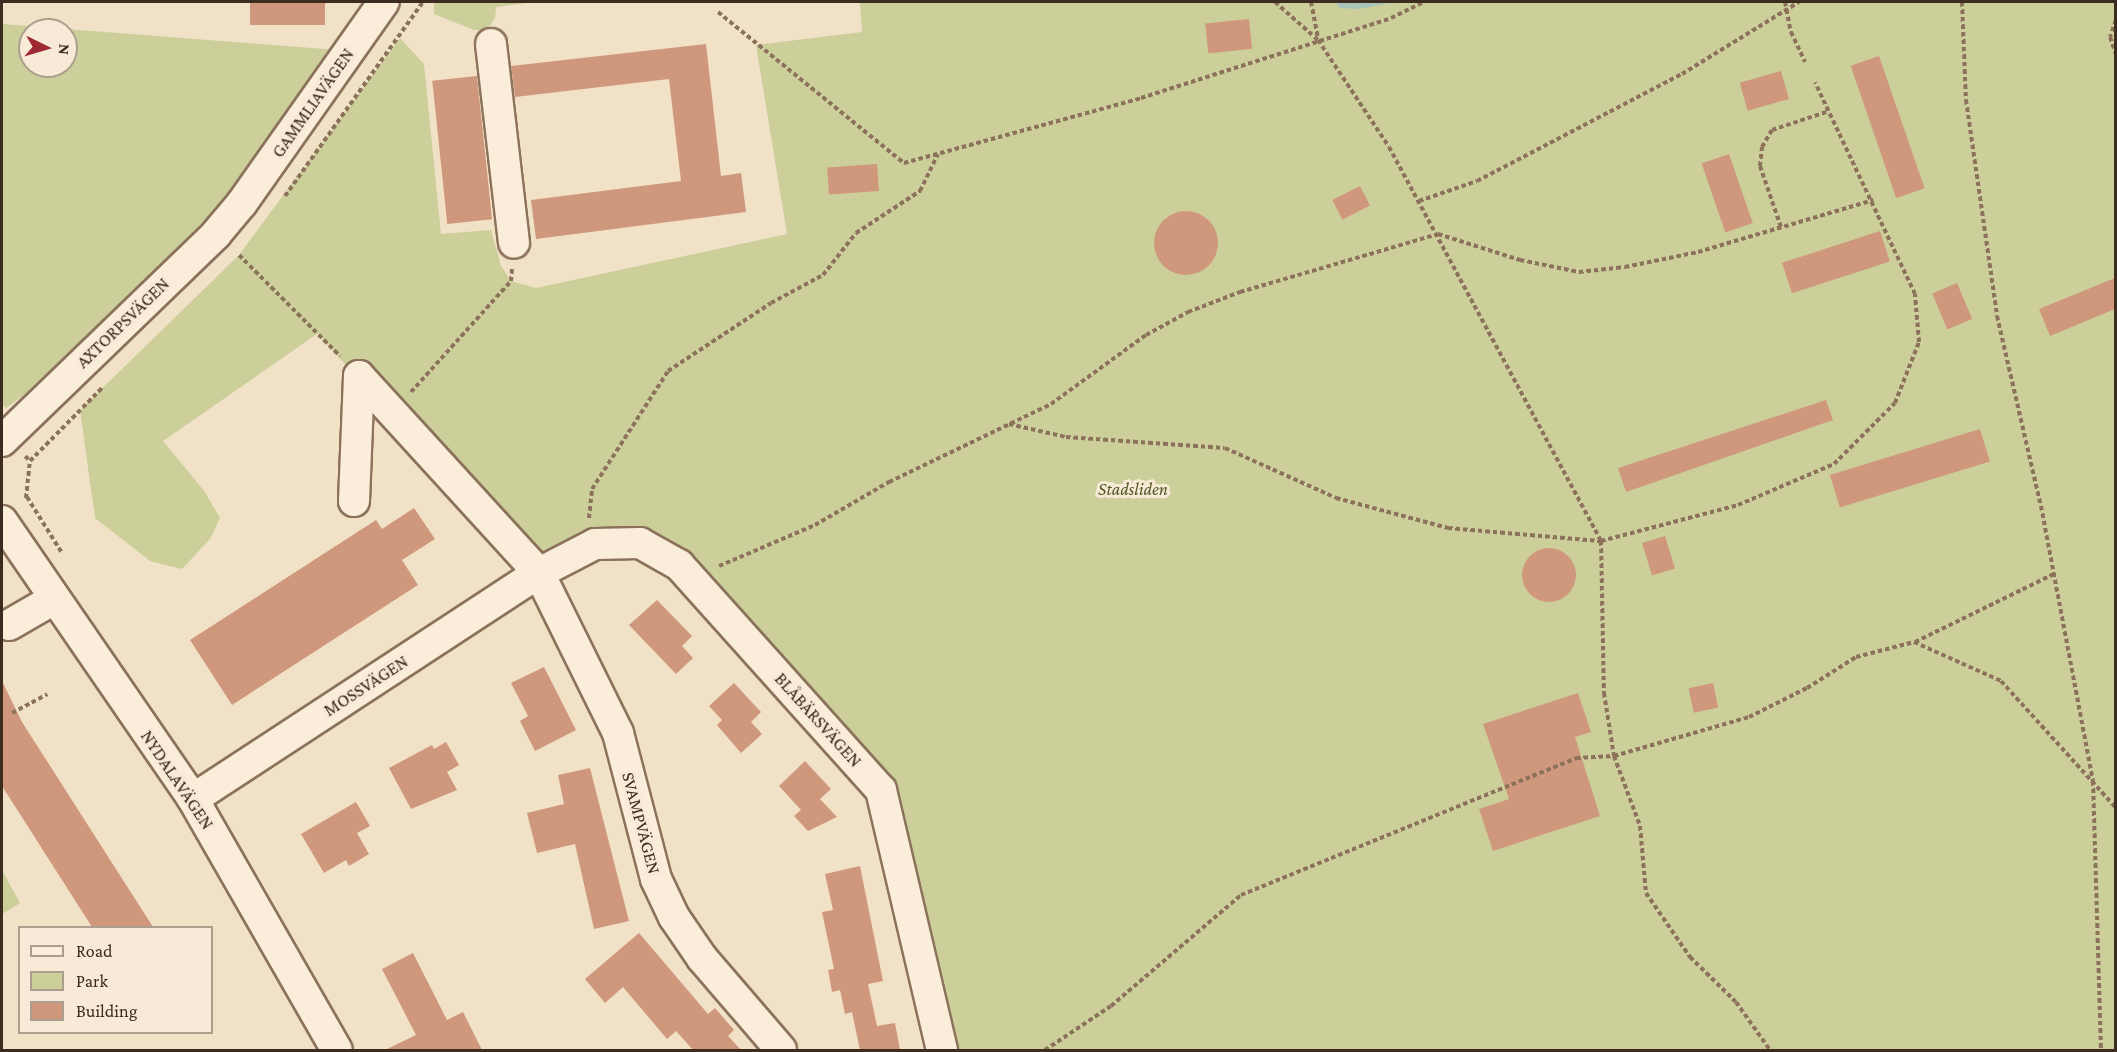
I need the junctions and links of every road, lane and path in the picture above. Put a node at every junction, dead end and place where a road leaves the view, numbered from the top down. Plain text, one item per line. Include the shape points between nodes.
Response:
1 (384, 2) edge
2 (1275, 2) edge
3 (1311, 2) edge
4 (1424, 2) edge
5 (1785, 2) edge
6 (1799, 2) edge
7 (1962, 2) edge
8 (1786, 8) junction
9 (718, 12) dead end
10 (2115, 20) edge
11 (1318, 40) junction
12 (490, 44) dead end
13 (2115, 54) edge
14 (1805, 62) dead end
15 (1815, 82) dead end
16 (1829, 111) junction
17 (939, 153) junction
18 (1873, 200) junction
19 (1419, 201) junction
20 (242, 203) joint
21 (1781, 227) junction
22 (1438, 234) junction
23 (514, 243) joint
24 (238, 255) dead end
25 (359, 376) junction
26 (393, 412) junction
27 (1009, 424) junction
28 (2, 441) edge
29 (30, 461) dead end
30 (354, 501) dead end
31 (10, 511) edge
32 (1601, 541) junction
33 (586, 549) junction
34 (539, 573) junction
35 (2054, 574) junction
36 (692, 578) junction
37 (54, 599) junction
38 (9, 625) dead end
39 (1914, 642) junction
40 (47, 694) dead end
41 (12, 713) dead end
42 (1614, 756) junction
43 (2093, 781) junction
44 (193, 799) junction
45 (2115, 808) edge
46 (337, 1050) edge
47 (781, 1050) edge
48 (942, 1050) edge
49 (1045, 1050) edge
50 (1770, 1050) edge
51 (2101, 1050) edge

1 - 20 street, GAMMLIAVÄGEN
2 - 11 path
3 - 11 path
4 - 11 path via 1391,18
5 - 8 path
6 - 8 path
7 - 35 path via 1966,100 1997,316
8 - 14 path via 1791,32
8 - 19 path via 1682,74 1477,181
9 - 17 path via 904,163
10 - 13 path via 2110,37
11 - 17 path via 1141,98
11 - 19 path
12 - 23 street
15 - 16 path
16 - 18 path
16 - 21 path via 1772,130 1762,147 1760,166
17 - 33 path via 921,191 856,233 823,275 668,371 592,489
18 - 21 path
18 - 32 path via 1915,294 1919,342 1895,403 1834,464 1738,505
19 - 22 path
20 - 28 street, AXTORPSVÄGEN via 216,234
21 - 22 path via 1698,252 1579,272 1520,260
22 - 27 path via 1240,292 1188,312 1146,335 1051,404
22 - 32 path
23 - 26 path via 511,281
24 - 25 path
25 - 26 street, SVAMPVÄGEN
25 - 30 street
26 - 34 street, SVAMPVÄGEN
27 - 32 path via 1066,437 1225,448 1336,498 1398,516 1448,528
27 - 36 path via 889,482 815,525
29 - 31 path via 27,497
31 - 37 street, NYDALAVÄGEN
32 - 42 path via 1604,693
33 - 34 street, BLÅBÄRSVÄGEN
33 - 36 street, BLÅBÄRSVÄGEN via 595,544 640,543 679,565
34 - 44 street, MOSSVÄGEN
34 - 47 street, SVAMPVÄGEN via 618,733 656,879 674,917 702,958
35 - 39 path
35 - 43 path
36 - 48 street, BLÅBÄRSVÄGEN via 881,790
37 - 38 street
37 - 44 street, NYDALAVÄGEN
39 - 42 path via 1856,657 1807,688 1749,717
39 - 43 path via 2001,681
40 - 41 path
42 - 49 path via 1576,758 1241,895 1111,1006
42 - 50 path via 1640,826 1646,893 1690,957 1736,1002
43 - 45 path
43 - 51 path
44 - 46 street, NYDALAVÄGEN

